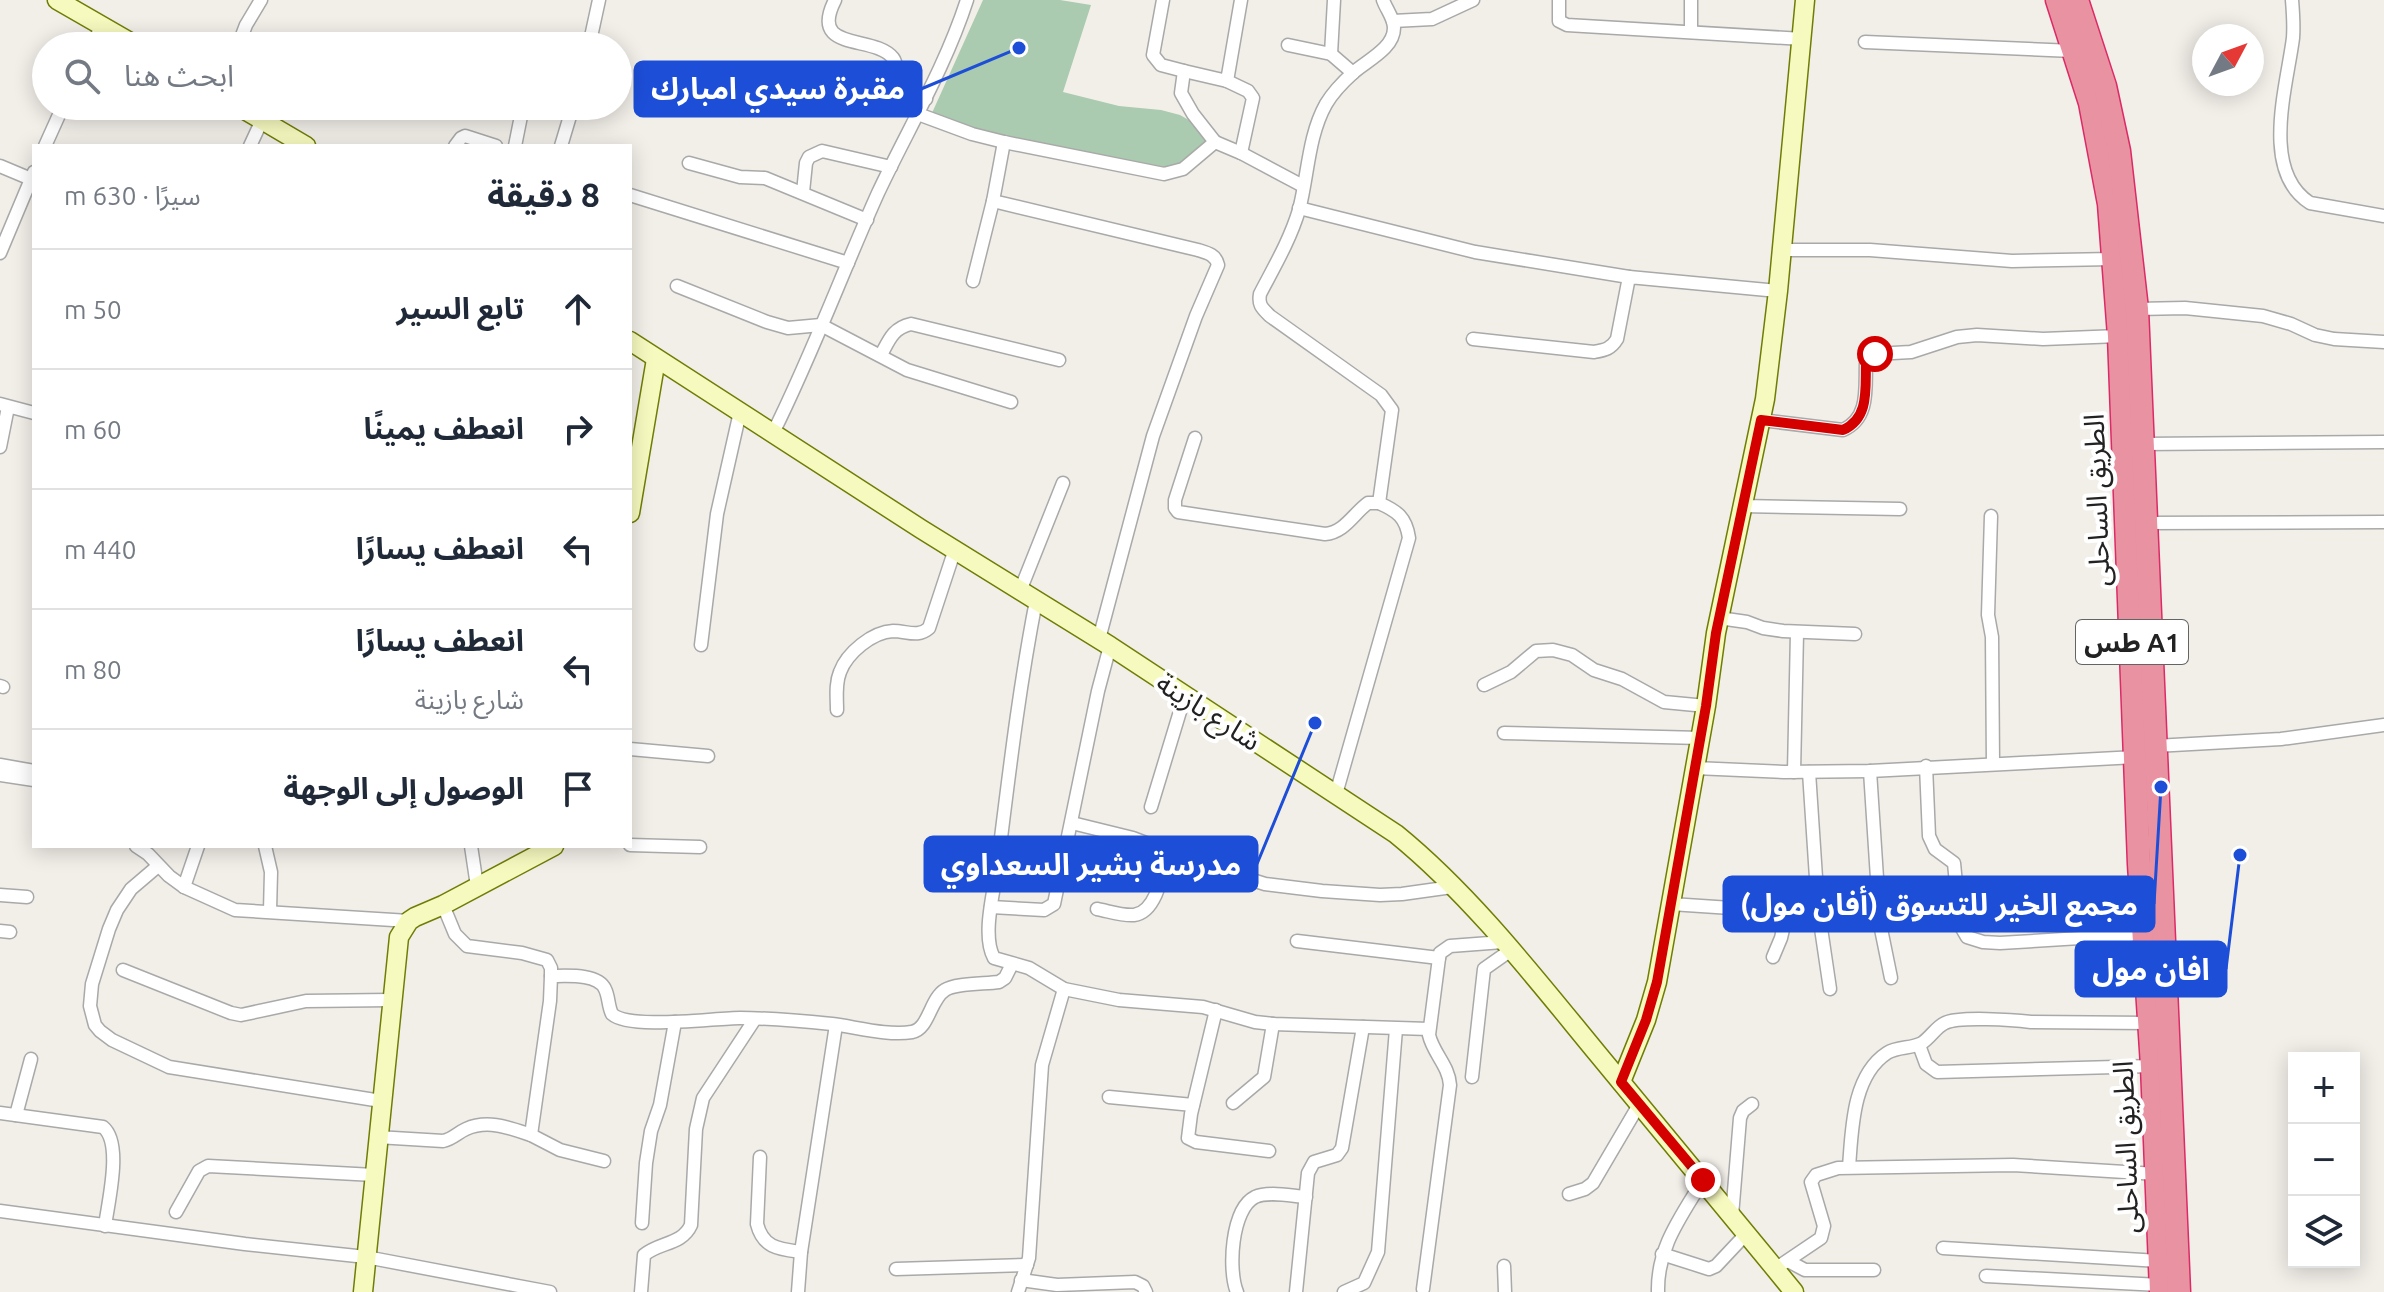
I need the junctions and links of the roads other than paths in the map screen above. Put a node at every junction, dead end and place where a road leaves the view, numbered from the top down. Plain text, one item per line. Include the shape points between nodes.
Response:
1 (57, 0) edge
2 (261, 0) edge
3 (599, 0) edge
4 (835, 0) edge
5 (967, 0) edge
6 (1163, 0) edge
7 (1241, 0) edge
8 (1334, 0) edge
9 (1383, 0) edge
10 (1473, 0) edge
11 (1559, 0) edge
12 (1691, 0) edge
13 (1805, 0) edge
14 (2057, 0) edge
15 (2077, 0) edge
16 (2292, 0) edge
17 (1393, 21) junction
18 (102, 25) junction
19 (99, 32) edge
20 (114, 32) edge
21 (243, 32) edge
22 (592, 32) edge
23 (1691, 32) junction
24 (1803, 39) junction
25 (1865, 42) dead end
26 (1288, 45) dead end
27 (2073, 51) junction
28 (1331, 54) junction
29 (1184, 71) junction
30 (1353, 73) junction
31 (1227, 81) junction
32 (926, 99) junction
33 (918, 114) junction
34 (57, 120) edge
35 (262, 120) joint
36 (520, 120) edge
37 (569, 120) edge
38 (1004, 142) junction
39 (1215, 142) junction
40 (46, 144) edge
41 (251, 144) edge
42 (303, 144) edge
43 (456, 144) edge
44 (490, 144) edge
45 (515, 144) edge
46 (562, 144) edge
47 (1241, 153) junction
48 (689, 163) dead end
49 (0, 166) edge
50 (891, 167) junction
51 (32, 175) edge
52 (32, 177) edge
53 (1303, 186) junction
54 (803, 192) junction
55 (632, 196) edge
56 (993, 201) junction
57 (1299, 208) junction
58 (2384, 216) edge
59 (867, 220) junction
60 (1782, 250) junction
61 (0, 253) edge
62 (2113, 259) junction
63 (848, 263) junction
64 (1629, 277) junction
65 (973, 281) dead end
66 (677, 286) dead end
67 (1778, 291) junction
68 (2137, 309) junction
69 (821, 325) junction
70 (2119, 336) junction
71 (1473, 339) dead end
72 (632, 342) edge
73 (2384, 342) edge
74 (881, 355) junction
75 (656, 359) junction
76 (1059, 360) dead end
77 (1011, 402) dead end
78 (4, 406) edge
79 (740, 412) junction
80 (32, 413) edge
81 (1761, 420) junction
82 (773, 433) junction
83 (1195, 438) dead end
84 (2384, 442) edge
85 (2142, 444) junction
86 (0, 447) edge
87 (1063, 483) dead end
88 (632, 496) edge
89 (1379, 503) junction
90 (1742, 506) junction
91 (1900, 509) dead end
92 (1991, 516) dead end
93 (2384, 522) edge
94 (2146, 523) junction
95 (955, 549) junction
96 (1028, 596) junction
97 (1719, 618) junction
98 (1797, 633) junction
99 (1855, 634) dead end
100 (1105, 642) junction
101 (701, 645) dead end
102 (1484, 685) dead end
103 (1185, 695) junction
104 (1706, 706) junction
105 (837, 710) dead end
106 (2384, 725) edge
107 (1504, 733) dead end
108 (1701, 738) junction
109 (632, 749) edge
110 (2146, 752) junction
111 (708, 756) dead end
112 (1993, 764) junction
113 (0, 765) edge
114 (1926, 766) junction
115 (1695, 768) junction
116 (32, 771) edge
117 (1870, 771) junction
118 (1794, 772) junction
119 (1809, 772) junction
120 (0, 775) edge
121 (32, 780) edge
122 (1336, 794) junction
123 (1151, 807) dead end
124 (1072, 823) junction
125 (632, 845) edge
126 (700, 847) dead end
127 (139, 848) edge
128 (197, 848) edge
129 (265, 848) edge
130 (471, 848) edge
131 (550, 848) edge
132 (1168, 850) junction
133 (158, 866) junction
134 (477, 886) junction
135 (184, 887) junction
136 (1452, 887) junction
137 (0, 895) edge
138 (27, 897) dead end
139 (1671, 904) junction
140 (443, 905) junction
141 (991, 907) junction
142 (1097, 909) dead end
143 (270, 911) junction
144 (409, 921) junction
145 (2145, 934) junction
146 (1297, 941) dead end
147 (1507, 946) junction
148 (1773, 957) dead end
149 (1439, 958) junction
150 (1012, 964) junction
151 (123, 970) dead end
152 (551, 976) junction
153 (1891, 978) dead end
154 (1064, 989) junction
155 (1830, 989) dead end
156 (391, 1000) junction
157 (1216, 1010) junction
158 (755, 1019) junction
159 (675, 1022) junction
160 (2149, 1023) junction
161 (1273, 1024) junction
162 (836, 1025) junction
163 (1363, 1027) junction
164 (1396, 1029) junction
165 (1429, 1029) junction
166 (1919, 1045) junction
167 (31, 1059) dead end
168 (2152, 1066) junction
169 (1472, 1077) dead end
170 (1621, 1082) junction
171 (1109, 1097) dead end
172 (381, 1101) junction
173 (1233, 1103) dead end
174 (1640, 1103) junction
175 (1752, 1104) dead end
176 (1193, 1105) junction
177 (0, 1113) edge
178 (16, 1115) junction
179 (531, 1135) junction
180 (377, 1137) junction
181 (1269, 1151) dead end
182 (760, 1157) dead end
183 (604, 1161) dead end
184 (1849, 1167) junction
185 (2157, 1174) junction
186 (374, 1175) junction
187 (1703, 1180) junction
188 (1569, 1194) dead end
189 (1306, 1197) junction
190 (0, 1211) edge
191 (176, 1212) dead end
192 (1732, 1216) junction
193 (642, 1223) dead end
194 (105, 1226) junction
195 (1746, 1234) junction
196 (1943, 1248) dead end
197 (801, 1252) junction
198 (1662, 1254) junction
199 (366, 1257) junction
200 (2159, 1261) junction
201 (1027, 1265) junction
202 (1782, 1265) junction
203 (1504, 1266) dead end
204 (896, 1269) dead end
205 (1874, 1270) dead end
206 (1986, 1276) dead end
207 (1020, 1286) edge
208 (1423, 1289) dead end
209 (2167, 1290) edge
210 (1793, 1291) edge
211 (363, 1292) edge
212 (550, 1292) edge
213 (641, 1292) edge
214 (798, 1292) edge
215 (1146, 1292) edge
216 (1237, 1292) edge
217 (1296, 1292) edge
218 (1344, 1292) edge
219 (1505, 1292) edge
220 (1658, 1292) edge

1 - 18 street
2 - 21 street
3 - 22 street
4 - 32 street via 828,27 892,57 902,85
5 - 32 street
6 - 29 street via 1153,55 1161,65
7 - 31 street
8 - 28 street
9 - 17 street
10 - 17 street via 1432,19
11 - 23 street via 1562,24
12 - 23 street
13 - 24 street
14 - 27 highway, الطريق الساحلى / طس A1
15 - 68 highway, الطريق الساحلى / طس A1 via 2119,151
16 - 58 street via 2280,138 2291,185 2310,203
17 - 30 street via 1388,43
18 - 19 street
18 - 20 street
23 - 24 street
24 - 60 street
25 - 27 street
26 - 28 street
27 - 62 highway, الطريق الساحلى / طس A1 via 2101,153
28 - 30 street
29 - 31 street
29 - 39 street via 1181,93
30 - 53 street via 1326,104 1317,124
31 - 47 street via 1253,98
32 - 33 street
33 - 38 street
33 - 50 street
34 - 40 street
35 - 41 street
35 - 42 street
36 - 45 street
37 - 46 street
38 - 39 street via 1164,174 1183,169
38 - 56 street
39 - 47 street
43 - 44 street via 465,136
47 - 53 street
48 - 54 street via 765,178
49 - 51 street
50 - 54 street via 822,151 806,163
50 - 59 street
52 - 61 street
53 - 57 street
54 - 59 street
55 - 63 street
56 - 65 street
56 - 100 street via 1217,259 1153,436
57 - 64 street via 1475,252
57 - 89 street via 1260,294 1260,307 1389,403
59 - 63 street
60 - 62 street via 1870,250 2012,261
60 - 67 street
62 - 70 highway, الطريق الساحلى / طس A1
63 - 69 street
64 - 67 street
64 - 71 street via 1617,339 1606,350
66 - 69 street via 788,328
67 - 81 street
68 - 73 street via 2263,316 2315,335
68 - 85 highway, الطريق الساحلى / طس A1
69 - 74 street
69 - 82 street
70 - 81 street via 1977,335 1911,352 1875,354 1866,363 1863,411 1852,426 1843,430
70 - 110 highway, الطريق الساحلى / طس A1
72 - 75 street, شارع بازينة
74 - 76 street via 894,331 911,324
74 - 77 street via 907,370
75 - 79 street, شارع بازينة
75 - 88 street
78 - 80 street
78 - 86 street
79 - 82 street, شارع بازينة
79 - 101 street via 717,514
81 - 90 street
82 - 95 street, شارع بازينة
83 - 89 street via 1175,500 1178,512 1325,534 1343,529 1368,503
84 - 85 street
85 - 94 highway, الطريق الساحلى / طس A1
87 - 96 street
89 - 122 street via 1404,518 1409,538
90 - 91 street
90 - 97 street
92 - 112 street
93 - 94 street
94 - 110 highway, الطريق الساحلى / طس A1
95 - 96 street, شارع بازينة
95 - 105 street via 929,628 916,634 891,631 858,648 840,670
96 - 100 street, شارع بازينة
96 - 141 street
97 - 98 street
97 - 104 street
98 - 99 street
98 - 118 street
100 - 103 street, شارع بازينة
100 - 124 street
102 - 104 street via 1536,651 1553,650 1664,702
103 - 122 street, شارع بازينة
103 - 123 street
104 - 108 street
106 - 110 street
107 - 108 street
108 - 115 street
109 - 111 street
110 - 112 street
110 - 145 highway, الطريق الساحلى / طس A1 via 2139,864
110 - 209 highway, الطريق الساحلى / طس A1
112 - 114 street
113 - 116 street
114 - 117 street
114 - 145 street via 1929,836 1935,849 1954,863 1960,925 1967,937 2000,943
115 - 118 street
115 - 139 street
117 - 119 street
117 - 153 street via 1880,924
118 - 119 street
119 - 155 street via 1818,908
120 - 121 street
122 - 136 street, شارع بازينة via 1396,834
124 - 132 street
124 - 141 street via 1054,904 1044,910
125 - 126 street
127 - 133 street
128 - 135 street
129 - 143 street
130 - 134 street
131 - 134 street
132 - 136 street via 1265,884 1293,888 1380,895
132 - 142 street via 1154,899 1138,915
133 - 135 street
133 - 172 street via 131,889 109,929 90,1006 100,1031 169,1067
134 - 140 street
135 - 143 street via 235,910
136 - 147 street, شارع بازينة
137 - 138 street
139 - 148 street via 1776,914 1784,925
139 - 170 street via 1654,994
140 - 144 street
140 - 152 street via 455,934 467,946 547,960
141 - 150 street via 990,952
143 - 144 street
144 - 156 street via 399,937
145 - 160 highway, الطريق الساحلى / طس A1
146 - 149 street
147 - 149 street via 1450,946
147 - 169 street via 1484,969
147 - 170 street, شارع بازينة
149 - 165 street
150 - 154 street
150 - 162 street via 999,982 942,991 919,1030
151 - 156 street via 241,1015 306,1001
152 - 159 street via 596,980 616,1018
152 - 179 street
154 - 157 street
154 - 201 street via 1042,1065
156 - 172 street
157 - 161 street
157 - 176 street
158 - 159 street
158 - 162 street
158 - 213 street via 703,1098 696,1129 691,1225 682,1238 644,1255
159 - 193 street via 651,1131
160 - 166 street via 1951,1021
160 - 168 highway, الطريق الساحلى / طس A1
161 - 163 street
161 - 173 street via 1264,1077
162 - 197 street
163 - 164 street
163 - 189 street via 1342,1148 1311,1166
164 - 165 street
164 - 218 street via 1377,1256 1362,1285
165 - 208 street via 1450,1085
166 - 168 street via 1926,1064 1937,1072
166 - 184 street via 1886,1053 1865,1079 1854,1115
167 - 178 street
168 - 185 highway, الطريق الساحلى / طس A1
170 - 174 street, شارع بازينة
171 - 176 street
172 - 180 street
174 - 187 street, شارع بازينة
174 - 188 street via 1593,1183
175 - 192 street via 1740,1118
176 - 181 street via 1187,1135 1191,1141
177 - 178 street
178 - 194 street via 109,1132 114,1151
179 - 180 street via 491,1124 443,1141
179 - 183 street via 560,1150
180 - 186 street
182 - 197 street via 760,1233 768,1245
184 - 185 street via 2013,1165
184 - 202 street via 1821,1172 1813,1179 1824,1230
185 - 200 highway, الطريق الساحلى / طس A1
186 - 191 street via 208,1166 199,1171
186 - 199 street
187 - 192 street, شارع بازينة
187 - 198 street
189 - 216 street via 1262,1195 1246,1204 1232,1258
189 - 217 street
190 - 194 street
192 - 195 street, شارع بازينة
194 - 199 street
195 - 198 street via 1709,1269
195 - 202 street, شارع بازينة
196 - 200 street
197 - 214 street
198 - 220 street
199 - 211 street
199 - 212 street
200 - 209 highway, الطريق الساحلى / طس A1
201 - 204 street
201 - 207 street
202 - 205 street
202 - 210 street, شارع بازينة
203 - 219 street
206 - 209 street
207 - 215 street via 1135,1282

